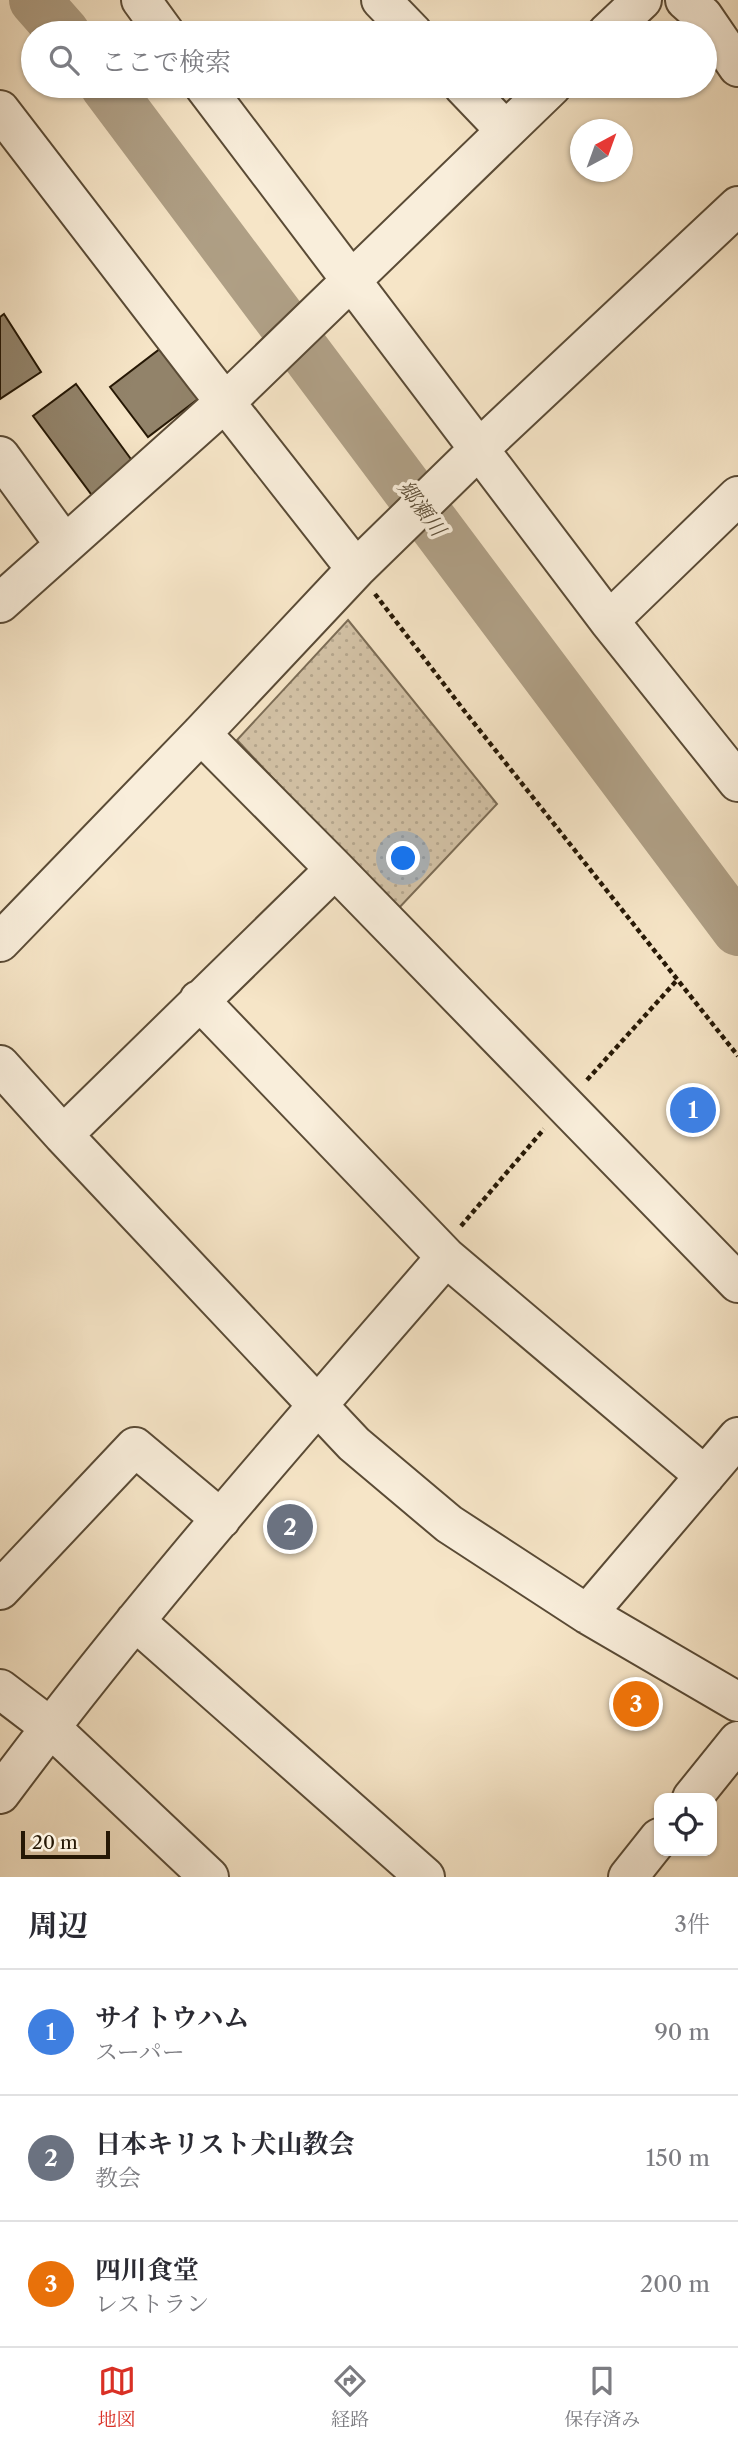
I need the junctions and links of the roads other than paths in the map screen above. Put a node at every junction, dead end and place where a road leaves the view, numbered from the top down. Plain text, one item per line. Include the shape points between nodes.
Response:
1 (141, 0) edge
2 (382, 0) edge
3 (642, 0) edge
4 (685, 0) edge
5 (156, 21) edge
6 (402, 21) edge
7 (620, 21) edge
8 (706, 21) edge
9 (717, 36) edge
10 (738, 67) edge
11 (213, 98) edge
12 (474, 98) edge
13 (539, 98) edge
14 (0, 110) edge
15 (505, 130) junction
16 (738, 206) edge
17 (347, 285) junction
18 (230, 398) junction
19 (478, 449) junction
20 (0, 456) edge
21 (738, 496) edge
22 (65, 545) junction
23 (356, 569) junction
24 (0, 603) edge
25 (610, 621) junction
26 (201, 734) junction
27 (738, 782) edge
28 (335, 869) junction
29 (0, 942) edge
30 (199, 1000) junction
31 (0, 1065) edge
32 (63, 1135) junction
33 (443, 1253) junction
34 (738, 1283) edge
35 (318, 1406) junction
36 (738, 1437) edge
37 (705, 1476) junction
38 (221, 1518) junction
39 (0, 1590) edge
40 (587, 1614) junction
41 (135, 1621) junction
42 (0, 1689) edge
43 (738, 1702) edge
44 (50, 1727) junction
45 (738, 1741) edge
46 (696, 1793) edge
47 (0, 1794) edge
48 (654, 1844) edge
49 (209, 1877) edge
50 (425, 1877) edge
51 (628, 1877) edge

1 - 5 street
2 - 6 street
3 - 7 street
4 - 8 street
9 - 10 street
11 - 17 street
12 - 15 street
13 - 15 street
14 - 18 street
15 - 17 street
16 - 19 street
17 - 18 street
17 - 19 street
18 - 22 street
18 - 23 street
19 - 23 street
19 - 25 street
20 - 22 street
21 - 25 street
22 - 24 street
23 - 26 street
25 - 27 street
26 - 28 street
26 - 29 street
28 - 30 street
28 - 34 street
30 - 32 street
30 - 33 street
31 - 32 street
32 - 35 street
33 - 35 street
33 - 37 street
35 - 38 street
35 - 40 street via 354,1444 449,1524
36 - 37 street
37 - 40 street
38 - 39 street via 135,1447
38 - 41 street
40 - 43 street
41 - 44 street
41 - 50 street
42 - 44 street
44 - 47 street
44 - 49 street
45 - 46 street
48 - 51 street

